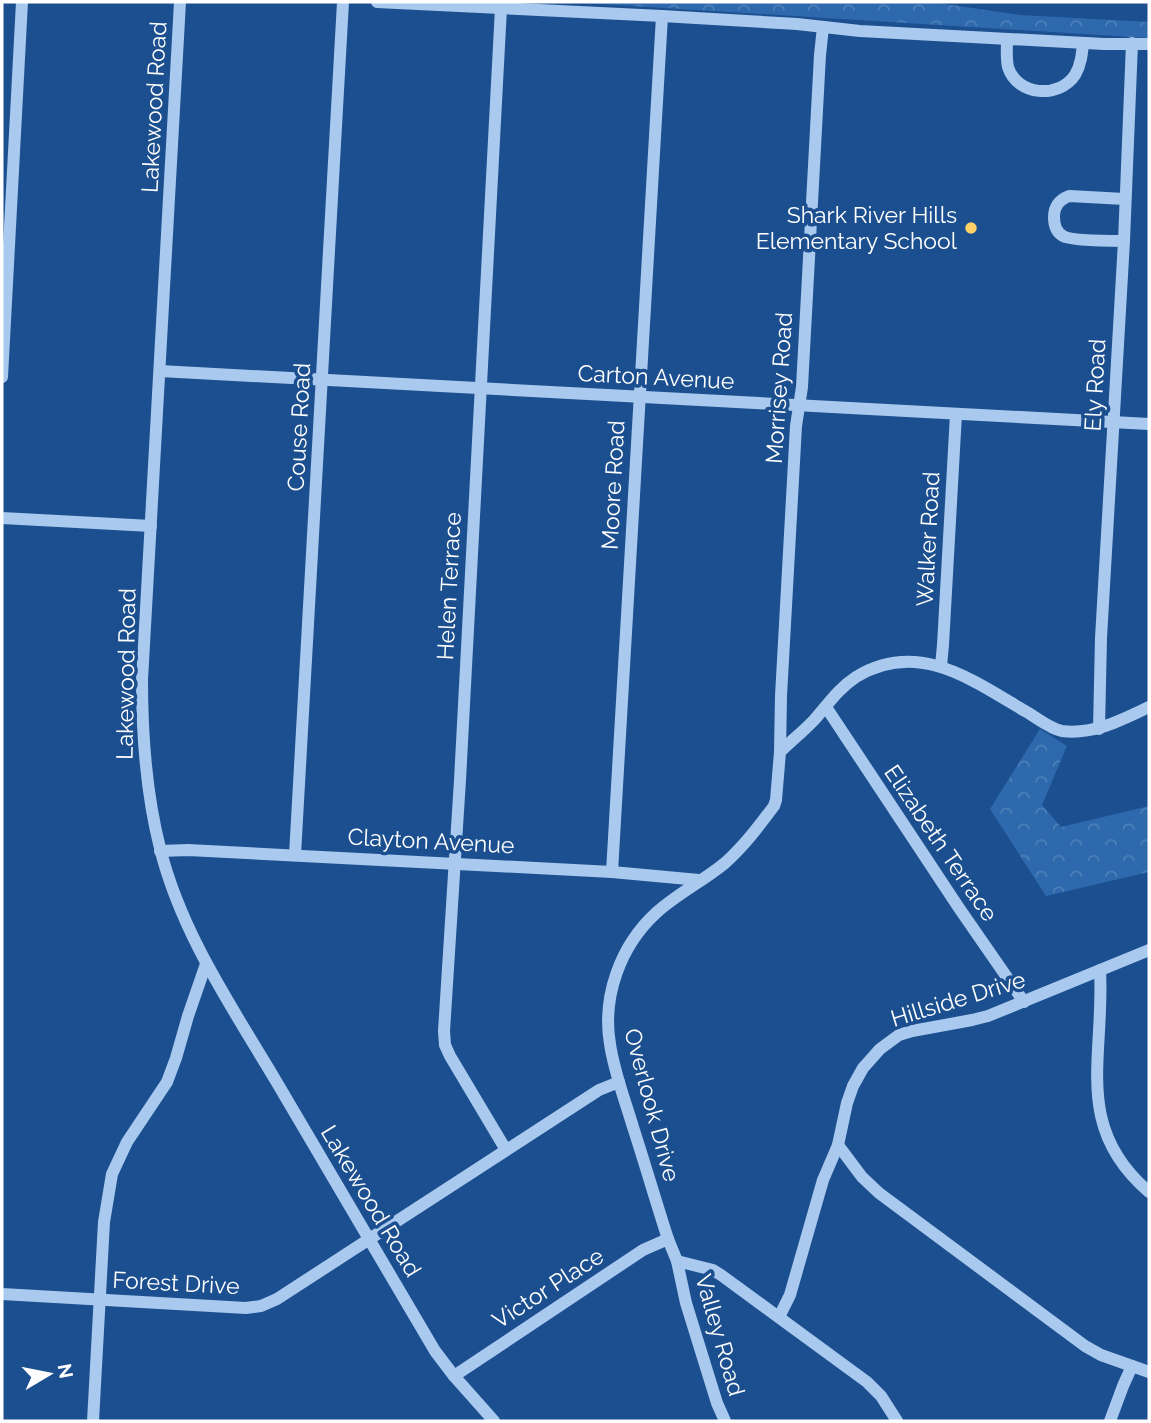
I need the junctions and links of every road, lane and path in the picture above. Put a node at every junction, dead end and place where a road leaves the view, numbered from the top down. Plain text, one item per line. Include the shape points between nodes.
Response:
1 (23, 2) edge
2 (180, 2) edge
3 (343, 2) edge
4 (377, 2) edge
5 (501, 8) junction
6 (662, 16) junction
7 (823, 27) junction
8 (1007, 39) junction
9 (1083, 43) junction
10 (1132, 43) junction
11 (1149, 44) edge
12 (1125, 199) junction
13 (1124, 241) junction
14 (160, 371) junction
15 (2, 377) edge
16 (322, 380) junction
17 (481, 388) junction
18 (639, 397) junction
19 (799, 405) junction
20 (956, 414) junction
21 (1114, 422) junction
22 (1149, 424) edge
23 (2, 518) edge
24 (151, 526) junction
25 (941, 666) junction
26 (825, 706) junction
27 (1149, 707) edge
28 (1099, 729) junction
29 (780, 752) junction
30 (160, 850) junction
31 (295, 855) junction
32 (454, 864) junction
33 (612, 872) junction
34 (699, 880) junction
35 (1149, 950) edge
36 (206, 964) junction
37 (1100, 970) junction
38 (1024, 1002) junction
39 (619, 1082) junction
40 (838, 1145) junction
41 (506, 1150) junction
42 (1149, 1192) edge
43 (370, 1239) junction
44 (668, 1240) junction
45 (677, 1261) junction
46 (2, 1294) edge
47 (100, 1300) junction
48 (779, 1317) junction
49 (1132, 1366) junction
50 (1149, 1372) edge
51 (454, 1376) junction
52 (93, 1421) edge
53 (494, 1421) edge
54 (725, 1421) edge
55 (897, 1421) edge
56 (1110, 1421) edge

1 - 15 street
2 - 14 street, Lakewood Road
3 - 16 street, Couse Road
4 - 5 street
5 - 6 street
5 - 17 street, Helen Terrace
6 - 7 street
6 - 18 street, Moore Road
7 - 8 street
7 - 19 street, Morrisey Road
8 - 9 street
8 - 9 street via 1013,76 1021,85 1043,92 1073,78
9 - 10 street
10 - 11 street
10 - 12 street, Ely Road
12 - 13 street, Ely Road
12 - 13 street via 1069,196 1056,205 1054,219 1056,230 1066,238
13 - 21 street, Ely Road
14 - 16 street, Carton Avenue
14 - 24 street, Lakewood Road
16 - 17 street, Carton Avenue
16 - 31 street, Couse Road
17 - 18 street, Carton Avenue
17 - 32 street, Helen Terrace
18 - 19 street, Carton Avenue
18 - 33 street, Moore Road
19 - 20 street, Carton Avenue
19 - 29 street, Morrisey Road
20 - 21 street, Carton Avenue
20 - 25 street, Walker Road
21 - 22 street, Carton Avenue
21 - 28 street, Ely Road
23 - 24 street
24 - 30 street, Lakewood Road via 142,733
25 - 26 street via 888,664 857,677
25 - 28 street via 1061,731
26 - 29 street
26 - 38 street, Elizabeth Terrace
27 - 28 street
29 - 34 street, Overlook Drive via 774,806 724,863
30 - 31 street, Clayton Avenue
30 - 36 street, Lakewood Road
31 - 32 street, Clayton Avenue
32 - 33 street, Clayton Avenue
32 - 41 street, Helen Terrace via 445,1045
33 - 34 street, Clayton Avenue
34 - 39 street, Overlook Drive via 640,930 616,974 608,1026
35 - 37 street, Hillside Drive
36 - 43 street, Lakewood Road
36 - 47 street via 167,1082 127,1142 112,1174
37 - 38 street, Hillside Drive
37 - 42 street via 1098,1109 1113,1149
38 - 40 street, Hillside Drive via 972,1020 893,1038 863,1068 853,1086
39 - 41 street, Forest Drive
39 - 44 street, Overlook Drive
40 - 48 street, Hillside Drive
40 - 49 street via 862,1177 930,1233 1085,1346
41 - 43 street, Forest Drive
43 - 47 street, Forest Drive via 261,1306
43 - 51 street, Lakewood Road
44 - 45 street, Overlook Drive
44 - 51 street, Victor Place via 643,1251
45 - 48 street via 713,1270
45 - 54 street, Valley Road
46 - 47 street, Forest Drive
47 - 52 street
48 - 55 street via 874,1389
49 - 50 street
49 - 56 street
51 - 53 street, Lakewood Road

